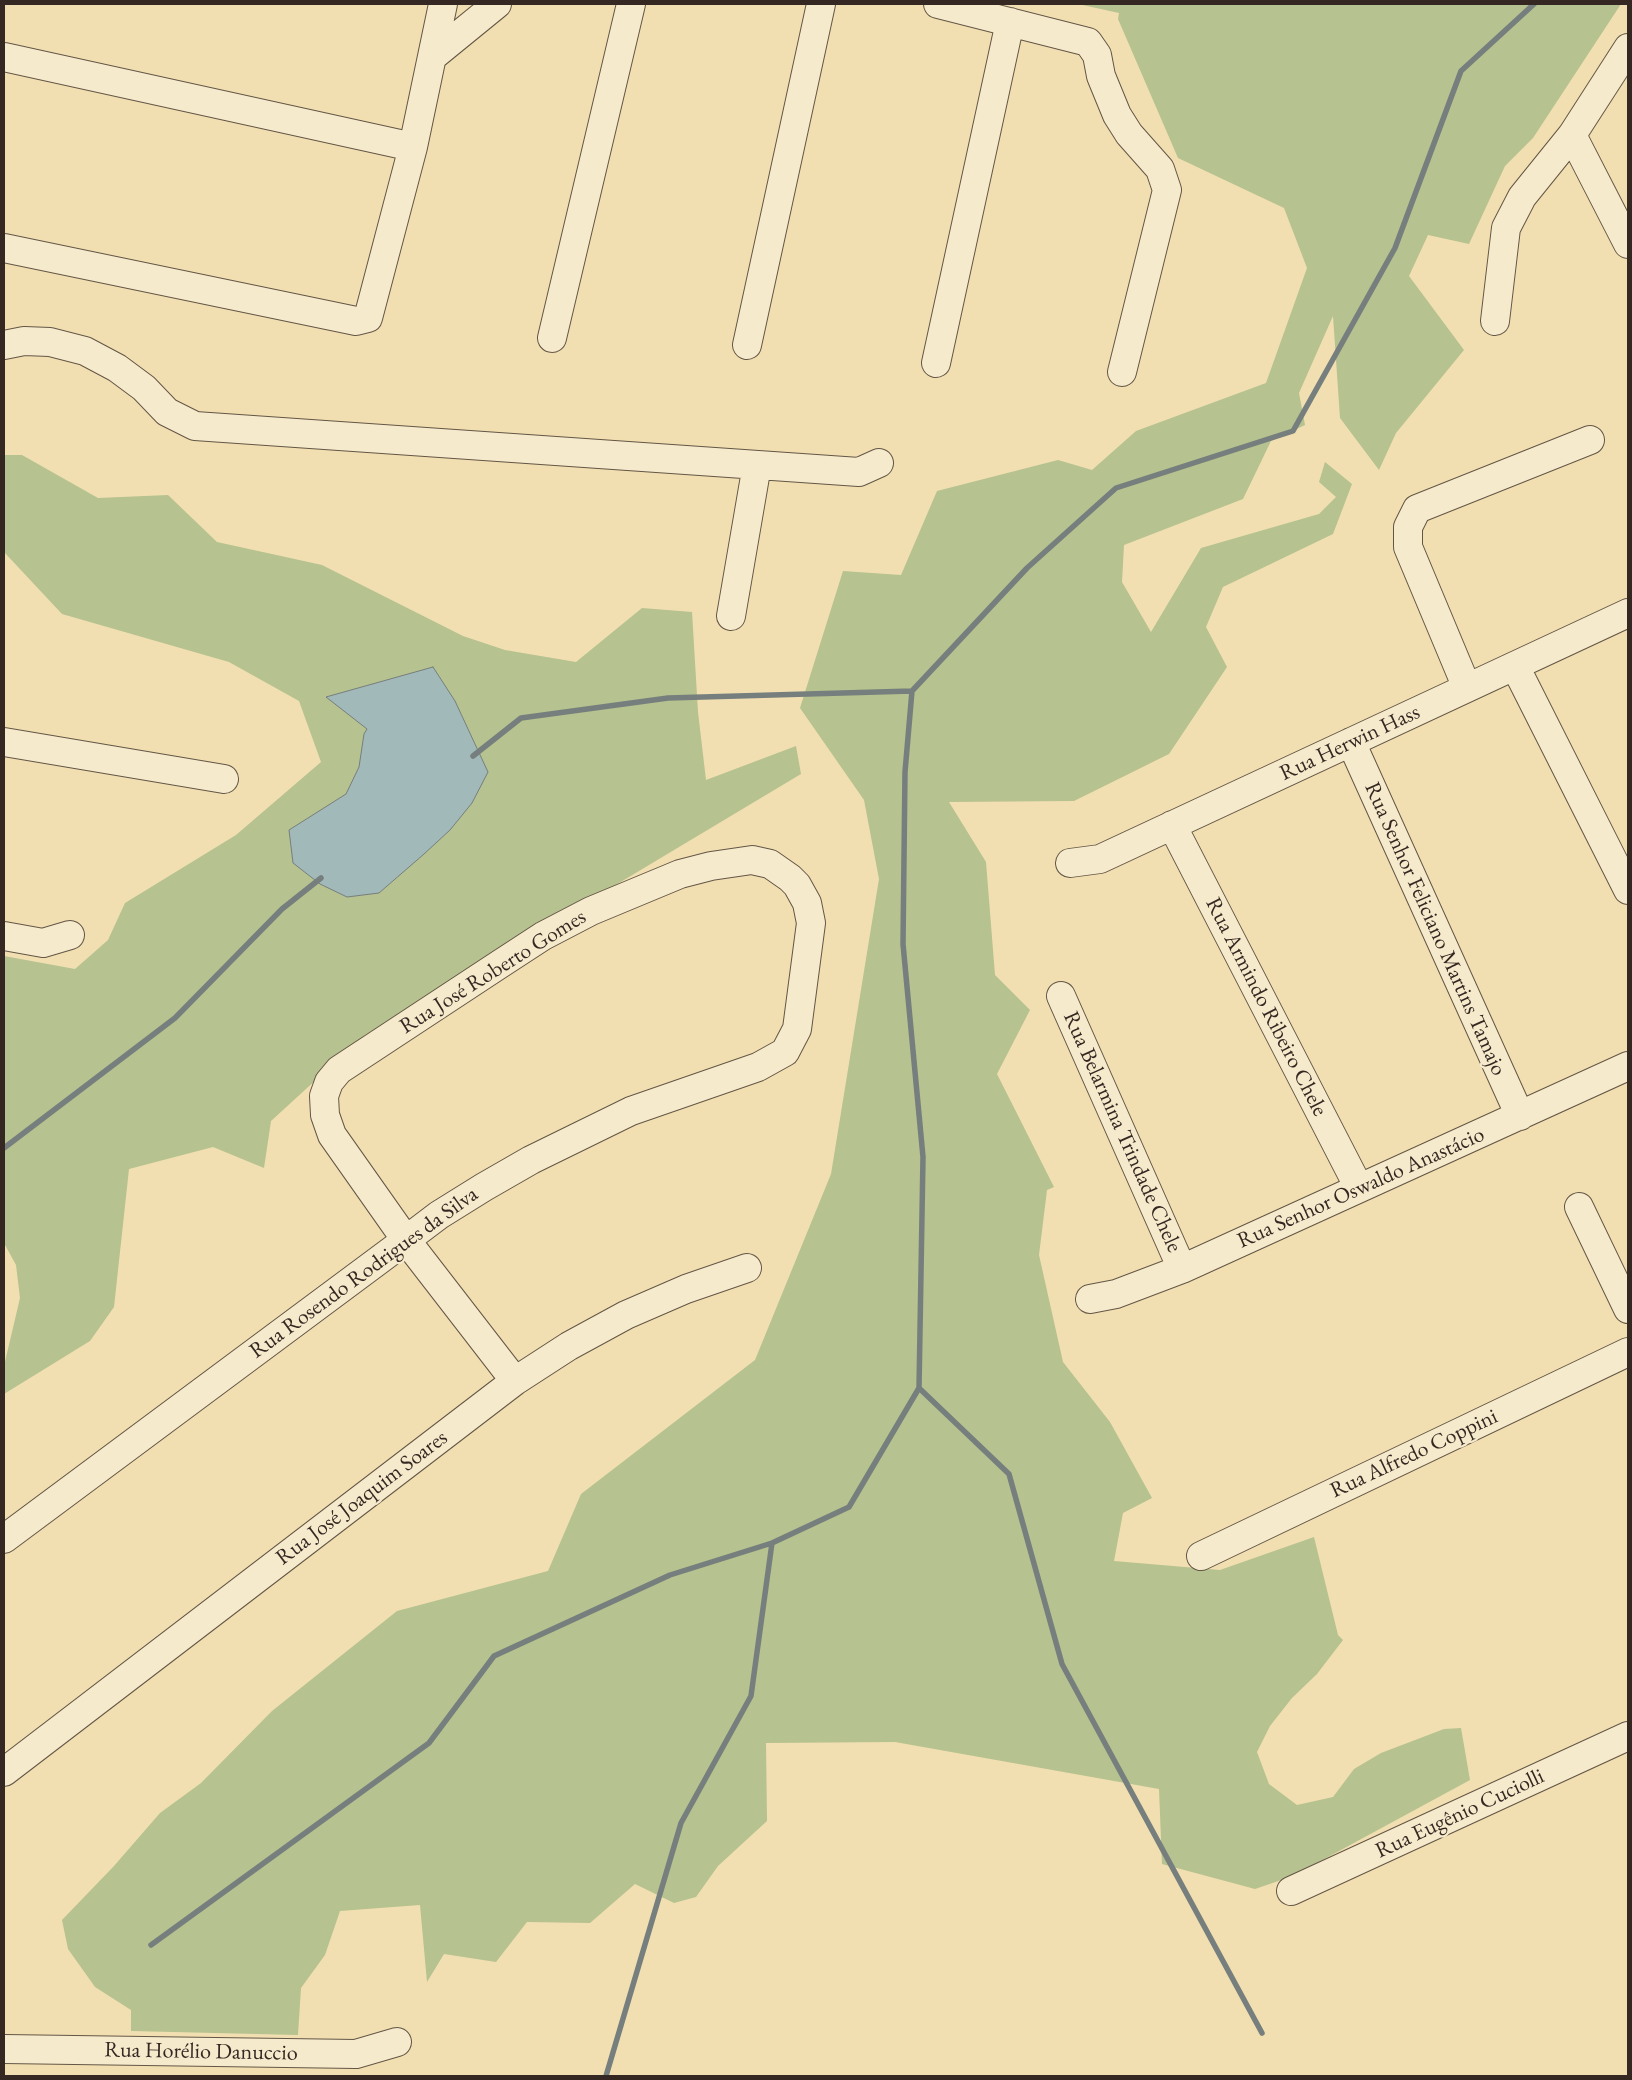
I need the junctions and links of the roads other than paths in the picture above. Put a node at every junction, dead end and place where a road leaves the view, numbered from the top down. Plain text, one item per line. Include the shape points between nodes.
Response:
1 (443, 4) edge
2 (497, 4) edge
3 (630, 4) edge
4 (822, 4) edge
5 (938, 4) edge
6 (1010, 22) junction
7 (1628, 48) edge
8 (4, 57) edge
9 (432, 57) junction
10 (1572, 134) junction
11 (413, 147) junction
12 (1628, 244) edge
13 (4, 248) edge
14 (1495, 321) dead end
15 (552, 338) dead end
16 (4, 344) edge
17 (747, 345) dead end
18 (936, 363) dead end
19 (1122, 372) dead end
20 (1590, 440) dead end
21 (879, 463) dead end
22 (757, 465) junction
23 (1628, 613) edge
24 (731, 616) dead end
25 (1515, 666) junction
26 (1467, 688) junction
27 (4, 742) edge
28 (1351, 742) junction
29 (224, 779) dead end
30 (1172, 826) junction
31 (1070, 863) dead end
32 (1628, 890) edge
33 (70, 934) dead end
34 (4, 936) edge
35 (1061, 996) dead end
36 (785, 1052) joint
37 (1628, 1066) edge
38 (1520, 1116) junction
39 (1359, 1188) junction
40 (1579, 1207) dead end
41 (406, 1240) junction
42 (747, 1268) dead end
43 (1182, 1269) junction
44 (1090, 1300) dead end
45 (1628, 1309) edge
46 (1628, 1352) edge
47 (515, 1381) junction
48 (4, 1539) edge
49 (1200, 1556) dead end
50 (1628, 1736) edge
51 (4, 1772) edge
52 (1291, 1891) dead end
53 (397, 2042) dead end
54 (4, 2049) edge

1 - 9 street
2 - 9 street
3 - 15 street
4 - 17 street
5 - 6 street
6 - 18 street
6 - 19 street via 1088,42 1097,56 1117,115 1160,169 1166,190
7 - 10 street
8 - 11 street
9 - 11 street
10 - 12 street
10 - 14 street via 1522,197 1506,228
11 - 13 street via 368,318 356,321
16 - 22 street via 50,342 85,351 117,368 144,388 167,412 195,426
20 - 26 street via 1417,509 1408,527 1408,547
21 - 22 street via 859,472
22 - 24 street
23 - 25 street, Rua Herwin Hass
25 - 26 street, Rua Herwin Hass
25 - 32 street
26 - 28 street, Rua Herwin Hass
27 - 29 street
28 - 30 street, Rua Herwin Hass
28 - 38 street, Rua Senhor Feliciano Martins Tamajo
30 - 31 street, Rua Herwin Hass via 1100,859
30 - 39 street, Rua Armindo Ribeiro Chele
33 - 34 street via 43,943
35 - 43 street, Rua Belarmina Trindade Chele
36 - 41 street, Rua Rosendo Rodrigues da Silva via 758,1067 631,1111 531,1160 439,1215
36 - 41 street, Rua José Roberto Gomes via 797,1029 811,923 807,903 797,885 770,864 752,860 680,874 583,915 535,941 339,1070 329,1082 324,1096 325,1115 332,1135
37 - 38 street, Rua Senhor Oswaldo Anastácio
38 - 39 street, Rua Senhor Oswaldo Anastácio
39 - 43 street, Rua Senhor Oswaldo Anastácio
40 - 45 street
41 - 47 street
41 - 48 street, Rua Rosendo Rodrigues da Silva
42 - 47 street, Rua José Joaquim Soares via 686,1289 626,1315
43 - 44 street, Rua Senhor Oswaldo Anastácio via 1116,1294
46 - 49 street, Rua Alfredo Coppini
47 - 51 street, Rua José Joaquim Soares
50 - 52 street, Rua Eugênio Cuciolli
53 - 54 street, Rua Horélio Danuccio via 356,2054

